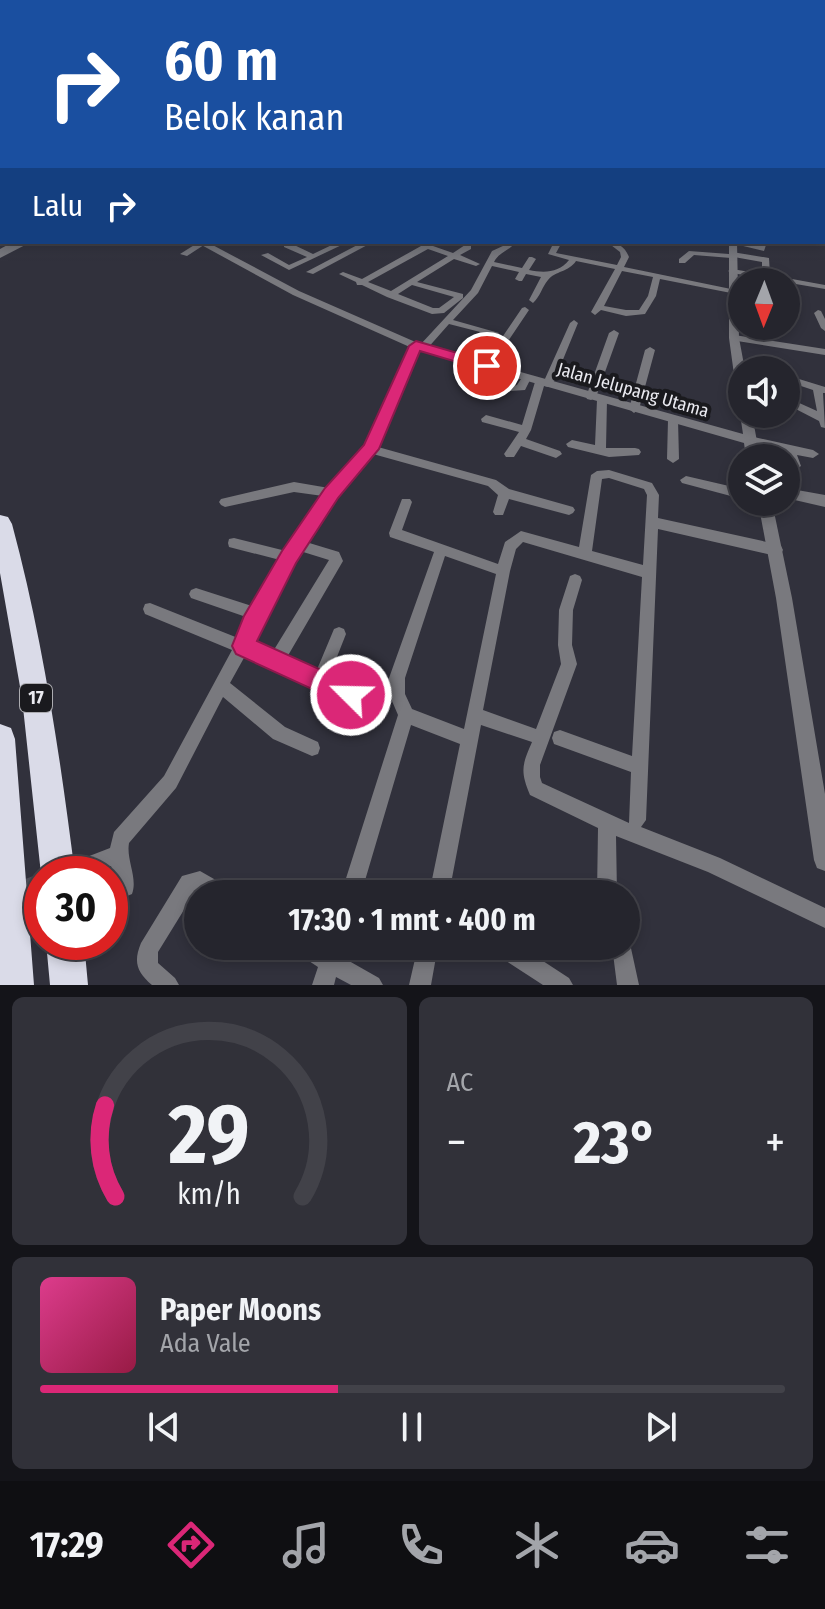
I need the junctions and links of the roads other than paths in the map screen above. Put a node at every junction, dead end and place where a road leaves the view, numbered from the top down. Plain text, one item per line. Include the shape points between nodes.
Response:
1 (22, 244) edge
2 (199, 244) edge
3 (206, 244) edge
4 (340, 244) edge
5 (365, 244) edge
6 (424, 244) edge
7 (428, 244) edge
8 (510, 244) edge
9 (557, 244) edge
10 (613, 244) edge
11 (762, 244) edge
12 (287, 245) dead end
13 (468, 247) dead end
14 (732, 247) edge
15 (0, 254) edge
16 (184, 254) dead end
17 (265, 255) dead end
18 (314, 257) junction
19 (453, 257) junction
20 (643, 258) dead end
21 (532, 259) dead end
22 (574, 259) junction
23 (682, 261) dead end
24 (489, 263) junction
25 (476, 264) dead end
26 (568, 267) junction
27 (620, 268) junction
28 (732, 268) edge
29 (767, 268) edge
30 (524, 270) junction
31 (310, 272) dead end
32 (581, 272) dead end
33 (636, 272) junction
34 (343, 274) dead end
35 (546, 276) junction
36 (657, 276) junction
37 (519, 279) dead end
38 (800, 280) edge
39 (356, 282) junction
40 (409, 282) junction
41 (813, 285) junction
42 (825, 287) edge
43 (728, 290) edge
44 (390, 295) junction
45 (818, 298) dead end
46 (533, 300) dead end
47 (525, 310) dead end
48 (818, 313) dead end
49 (450, 322) junction
50 (574, 323) dead end
51 (825, 328) edge
52 (614, 333) dead end
53 (747, 340) edge
54 (420, 347) junction
55 (650, 350) dead end
56 (825, 352) edge
57 (473, 363) junction
58 (487, 366) junction
59 (526, 378) junction
60 (800, 382) edge
61 (544, 383) junction
62 (821, 388) edge
63 (514, 389) dead end
64 (596, 398) junction
65 (800, 408) edge
66 (634, 409) junction
67 (486, 419) dead end
68 (673, 420) junction
69 (824, 422) edge
70 (748, 428) edge
71 (523, 435) junction
72 (749, 440) junction
73 (572, 444) dead end
74 (750, 444) edge
75 (767, 444) edge
76 (371, 449) junction
77 (600, 450) junction
78 (800, 451) edge
79 (635, 452) dead end
80 (510, 454) dead end
81 (556, 454) dead end
82 (813, 454) dead end
83 (673, 459) dead end
84 (686, 480) dead end
85 (728, 490) edge
86 (332, 493) junction
87 (505, 493) junction
88 (800, 496) edge
89 (825, 501) edge
90 (225, 502) dead end
91 (406, 502) dead end
92 (569, 510) dead end
93 (499, 512) dead end
94 (768, 516) edge
95 (651, 522) junction
96 (0, 524) edge
97 (234, 543) dead end
98 (441, 550) junction
99 (776, 550) junction
100 (293, 551) junction
101 (585, 552) junction
102 (503, 571) junction
103 (649, 573) junction
104 (575, 580) dead end
105 (196, 594) dead end
106 (150, 609) dead end
107 (257, 614) junction
108 (339, 634) dead end
109 (244, 646) junction
110 (275, 663) junction
111 (319, 682) junction
112 (223, 687) junction
113 (351, 695) dead end
114 (406, 715) junction
115 (474, 715) junction
116 (530, 734) dead end
117 (560, 738) dead end
118 (0, 739) edge
119 (471, 740) junction
120 (312, 748) dead end
121 (639, 767) junction
122 (637, 820) dead end
123 (607, 823) junction
124 (118, 854) joint
125 (56, 856) edge
126 (113, 856) edge
127 (825, 860) edge
128 (355, 880) edge
129 (442, 880) edge
130 (607, 880) edge
131 (184, 891) edge
132 (825, 918) edge
133 (67, 960) edge
134 (330, 960) edge
135 (340, 960) edge
136 (425, 960) edge
137 (523, 960) edge
138 (624, 960) edge
139 (15, 985) edge
140 (69, 985) edge
141 (168, 985) edge
142 (323, 985) edge
143 (372, 985) edge
144 (420, 985) edge
145 (562, 985) edge
146 (628, 985) edge

1 - 15 street
2 - 16 street
3 - 54 street, Jalan Jelupang Utama via 300,295
4 - 18 street
5 - 31 street
6 - 39 street
7 - 19 street
8 - 24 street
9 - 22 street via 551,253
10 - 27 street via 625,254
11 - 14 street via 761,249
12 - 18 street
13 - 19 street
14 - 23 street via 692,253
14 - 28 street
14 - 29 street via 768,261
17 - 18 street via 288,268
19 - 25 street
19 - 40 street
20 - 33 street
21 - 30 street
22 - 26 street
22 - 27 street
24 - 30 street
24 - 49 street
26 - 32 street
26 - 35 street
27 - 33 street
27 - 36 street via 597,310 642,312
30 - 35 street
30 - 37 street
33 - 36 street
34 - 39 street
35 - 46 street
36 - 43 street
38 - 41 street
39 - 44 street
40 - 44 street
40 - 44 street via 460,296 437,312
41 - 42 street
41 - 45 street
47 - 58 street
48 - 51 street
49 - 54 street
49 - 57 street via 494,333
50 - 61 street
52 - 64 street
53 - 56 street
54 - 57 street, Jalan Jelupang Utama
54 - 76 street
55 - 66 street
57 - 58 street, Jalan Jelupang Utama
58 - 59 street, Jalan Jelupang Utama
59 - 61 street, Jalan Jelupang Utama
59 - 63 street
60 - 62 street
61 - 64 street, Jalan Jelupang Utama
61 - 71 street
62 - 69 street
64 - 66 street, Jalan Jelupang Utama
64 - 77 street
65 - 69 street
66 - 68 street, Jalan Jelupang Utama
67 - 71 street
68 - 72 street, Jalan Jelupang Utama
68 - 83 street
70 - 72 street
71 - 80 street
71 - 81 street
72 - 74 street
72 - 75 street
73 - 77 street
76 - 86 street
76 - 87 street via 495,478
77 - 79 street
78 - 82 street
84 - 85 street
86 - 90 street via 294,487
86 - 100 street
87 - 92 street
87 - 93 street
88 - 89 street
91 - 98 street via 395,533
94 - 99 street
95 - 99 street
95 - 101 street via 653,495 648,486 601,473 595,478
95 - 103 street
96 - 125 highway, 17 via 17,584 44,742
97 - 100 street
98 - 102 street
98 - 114 street via 397,678
99 - 127 street
100 - 107 street
100 - 110 street via 334,556 336,561
101 - 102 street via 521,536 510,546
101 - 103 street
102 - 115 street
103 - 121 street
104 - 123 street via 566,610 569,664 531,777 548,797
105 - 107 street
106 - 109 street
107 - 109 street
108 - 111 street
109 - 110 street
109 - 112 street
110 - 111 street
111 - 113 street
112 - 120 street via 279,733
112 - 124 street via 170,782 125,832
114 - 119 street
114 - 128 street
115 - 116 street
115 - 119 street
117 - 121 street
118 - 139 highway
119 - 129 street
121 - 122 street
123 - 130 street
123 - 132 street
124 - 126 street
131 - 141 street via 148,950 148,968
133 - 140 highway
134 - 142 street
135 - 143 street
136 - 144 street
137 - 145 street
138 - 146 street

